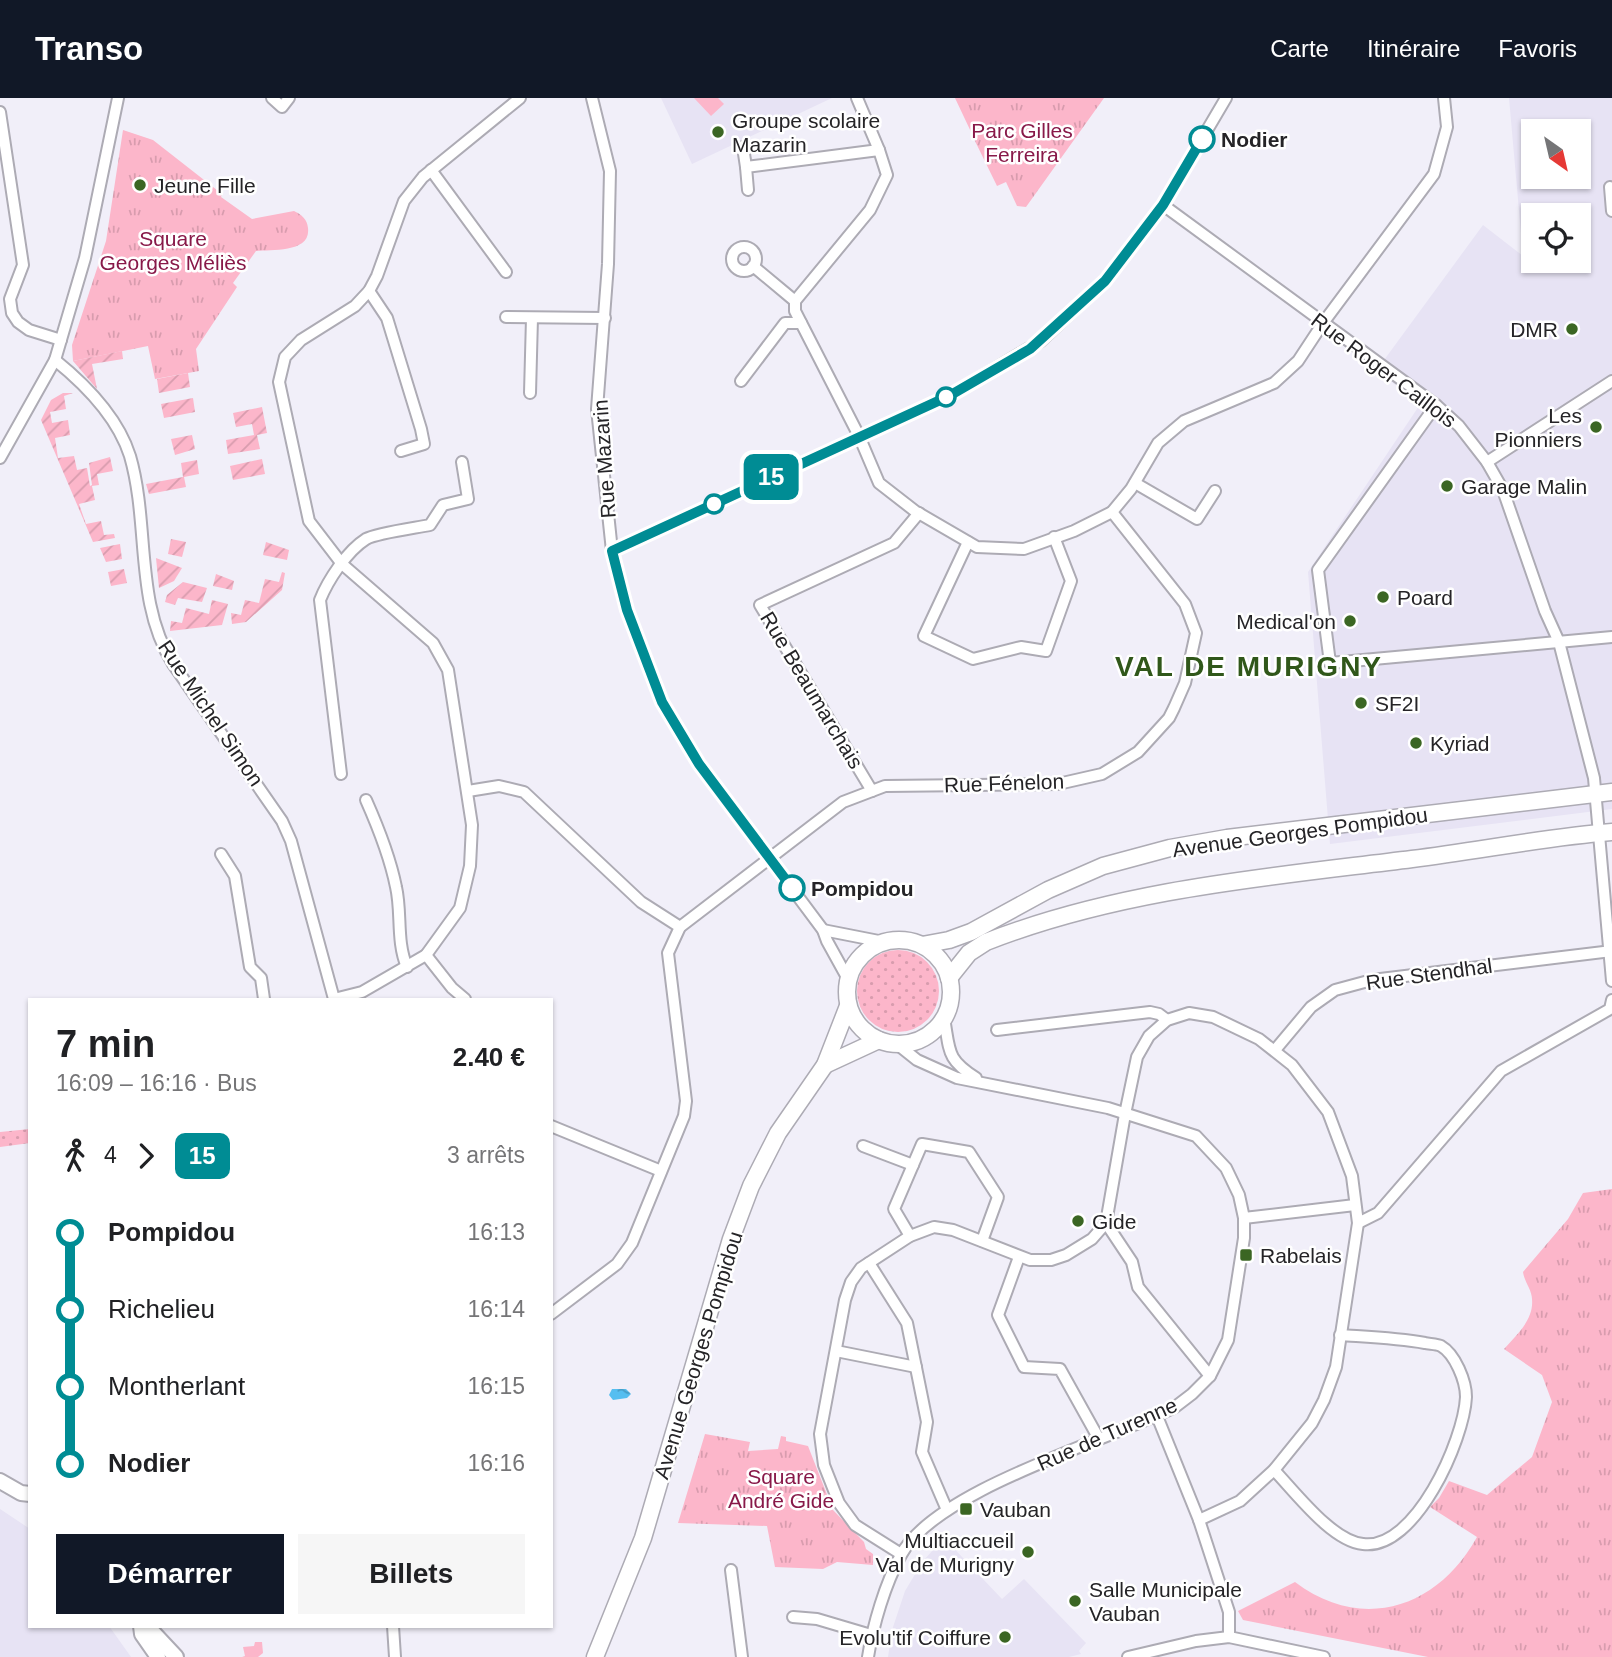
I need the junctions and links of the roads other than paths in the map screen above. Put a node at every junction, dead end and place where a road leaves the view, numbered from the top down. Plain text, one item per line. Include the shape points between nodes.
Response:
1 (118, 98) edge
2 (272, 98) edge
3 (289, 98) edge
4 (520, 98) edge
5 (592, 98) edge
6 (857, 98) edge
7 (1226, 98) edge
8 (1444, 98) edge
9 (0, 112) edge
10 (743, 147) dead end
11 (879, 150) junction
12 (746, 167) junction
13 (431, 170) junction
14 (1610, 187) dead end
15 (748, 190) dead end
16 (1163, 205) junction
17 (1612, 211) edge
18 (753, 266) dead end
19 (506, 272) dead end
20 (369, 291) junction
21 (795, 301) junction
22 (506, 317) dead end
23 (532, 318) junction
24 (605, 318) junction
25 (801, 323) junction
26 (1323, 323) junction
27 (61, 340) junction
28 (55, 360) junction
29 (741, 381) dead end
30 (1612, 381) edge
31 (530, 393) dead end
32 (1436, 405) junction
33 (859, 436) junction
34 (401, 451) dead end
35 (0, 458) edge
36 (462, 462) dead end
37 (1488, 462) junction
38 (1135, 483) junction
39 (1215, 491) dead end
40 (1112, 512) junction
41 (919, 513) junction
42 (1054, 537) junction
43 (968, 542) junction
44 (612, 551) junction
45 (342, 564) junction
46 (1612, 637) edge
47 (1559, 642) junction
48 (341, 774) dead end
49 (468, 791) junction
50 (872, 791) junction
51 (1612, 792) edge
52 (1594, 794) junction
53 (366, 800) dead end
54 (1605, 832) edge
55 (220, 854) dead end
56 (769, 858) junction
57 (680, 927) junction
58 (823, 930) junction
59 (884, 942) junction
60 (922, 945) junction
61 (1611, 951) edge
62 (426, 955) junction
63 (407, 967) junction
64 (949, 978) junction
65 (848, 979) junction
66 (1612, 981) edge
67 (264, 998) edge
68 (334, 998) edge
69 (338, 998) edge
70 (464, 998) edge
71 (848, 1006) junction
72 (1611, 1006) edge
73 (944, 1018) junction
74 (1167, 1020) junction
75 (997, 1030) dead end
76 (878, 1040) junction
77 (897, 1044) junction
78 (1275, 1050) junction
79 (825, 1065) junction
80 (981, 1081) junction
81 (1125, 1114) junction
82 (553, 1127) edge
83 (863, 1146) dead end
84 (913, 1165) junction
85 (661, 1171) junction
86 (1355, 1205) junction
87 (1244, 1217) junction
88 (1106, 1223) junction
89 (1358, 1223) junction
90 (910, 1236) junction
91 (982, 1241) junction
92 (1020, 1257) junction
93 (869, 1263) junction
94 (553, 1312) edge
95 (1340, 1335) junction
96 (836, 1351) junction
97 (916, 1367) junction
98 (1210, 1376) junction
99 (1157, 1416) junction
100 (1099, 1439) junction
101 (1274, 1470) junction
102 (0, 1481) edge
103 (25, 1493) edge
104 (947, 1510) junction
105 (1199, 1520) junction
106 (901, 1554) junction
107 (731, 1570) dead end
108 (793, 1617) dead end
109 (141, 1628) edge
110 (149, 1628) edge
111 (393, 1628) edge
112 (871, 1635) junction
113 (1229, 1637) junction
114 (158, 1657) edge
115 (176, 1657) edge
116 (395, 1657) edge
117 (595, 1657) edge
118 (742, 1657) edge
119 (869, 1657) edge
120 (1128, 1657) edge
121 (1324, 1657) edge

1 - 27 street via 85,258
2 - 3 street via 282,107
4 - 13 street
5 - 24 street, Rue Mazarin via 610,171
6 - 11 street
7 - 16 street
8 - 26 street via 1447,127 1434,174
9 - 27 street via 23,265 10,299 12,313 29,330
10 - 12 street
11 - 12 street
11 - 21 street via 887,175 870,209
12 - 15 street
13 - 19 street
13 - 20 street via 404,201
14 - 17 street
16 - 26 street, Rue Roger Caillois
16 - 33 street via 1105,281 1041,341 949,396
18 - 21 street
20 - 34 street via 387,318 424,444
20 - 45 street via 355,306 301,340 285,357 279,382 309,521
21 - 25 street
22 - 23 street
23 - 24 street
23 - 31 street
24 - 44 street, Rue Mazarin via 597,409
25 - 29 street via 785,323
25 - 33 street
26 - 32 street, Rue Roger Caillois
26 - 38 street via 1298,362 1274,383 1184,421 1158,443
27 - 28 street
28 - 35 street
28 - 68 street, Rue Michel Simon via 120,432 135,482 151,616 158,637 282,821 295,852
30 - 37 street
32 - 37 street, Rue Roger Caillois
32 - 47 street via 1318,570 1330,663
33 - 41 street via 879,483
33 - 44 street
36 - 45 street via 468,499 443,505 430,525 366,539
37 - 47 street, Rue Roger Caillois
38 - 39 street via 1197,519
38 - 40 street
40 - 42 street
40 - 50 street, Rue Fénelon via 1185,604 1196,633 1185,683 1169,718 1138,752 1102,774 1058,783 885,786
41 - 43 street
41 - 50 street, Rue Beaumarchais via 894,543 761,605
42 - 43 street via 1024,549 977,547
42 - 43 street via 1071,581 1046,650 1021,647 972,659 924,636
44 - 56 street, Rue Mazarin via 627,610 662,702 699,764
45 - 48 street via 320,600
45 - 49 street via 433,643 448,670
46 - 47 street
47 - 52 street, Rue Roger Caillois via 1594,778
49 - 57 street via 499,786 524,792 642,902
49 - 62 street via 470,866 460,908
50 - 56 street, Rue Fénelon via 843,802
51 - 52 main road, Avenue Georges Pompidou
52 - 54 street, Rue Roger Caillois
52 - 60 main road, Avenue Georges Pompidou via 1170,848 1103,866 971,932
53 - 63 street via 397,888
54 - 61 street, Rue Roger Caillois via 1601,845
54 - 64 main road, Avenue Georges Pompidou via 1121,900 986,942 969,953
55 - 67 street via 235,876 250,967 261,978
56 - 57 street, Rue Fénelon
56 - 58 street, Rue Mazarin
57 - 85 street via 668,953 686,1101
58 - 59 street
58 - 65 street, Rue Mazarin
59 - 60 main road
59 - 65 main road via 868,950
60 - 64 main road via 934,953
61 - 66 street, Rue Roger Caillois
61 - 78 street, Rue Stendhal via 1372,980 1335,990 1311,1007
62 - 63 street
62 - 70 street
63 - 69 street via 362,992
64 - 73 main road via 951,992
65 - 71 main road
71 - 76 main road via 860,1026
71 - 79 main road, Avenue Georges Pompidou
72 - 89 street via 1501,1071 1378,1213
73 - 77 main road via 924,1038
73 - 80 street, Rue de Turenne via 950,1056
74 - 75 street via 1150,1012
74 - 78 street via 1189,1013 1213,1017
74 - 81 street via 1149,1036 1137,1057
76 - 77 main road
76 - 79 main road
77 - 80 street, Rue de Turenne via 936,1069
78 - 86 street via 1328,1112 1352,1176
79 - 117 main road, Avenue Georges Pompidou via 778,1133 751,1186 731,1239 643,1538
80 - 81 street, Rue de Turenne
81 - 87 street, Rue de Turenne via 1196,1136 1226,1168
81 - 88 street
82 - 85 street
83 - 84 street
84 - 90 street via 894,1209
84 - 91 street via 922,1144 969,1152 998,1197
85 - 94 street via 632,1243 617,1264
86 - 87 street
86 - 89 street
87 - 98 street, Rue de Turenne via 1228,1340
88 - 92 street via 1066,1255 1052,1260
88 - 98 street via 1132,1262 1138,1287
89 - 95 street
90 - 91 street via 934,1227
90 - 93 street
91 - 92 street
92 - 100 street via 998,1315 1024,1367 1060,1369
93 - 96 street via 851,1282
93 - 97 street via 907,1323
95 - 101 street via 1336,1367 1324,1400 1312,1423
95 - 101 street via 1441,1346 1460,1369 1466,1396 1438,1483 1394,1537 1362,1545 1338,1535
96 - 97 street
96 - 106 street via 820,1434 824,1465 839,1503 855,1525
97 - 104 street via 927,1422 922,1452
98 - 99 street, Rue de Turenne via 1175,1407
99 - 100 street, Rue de Turenne
99 - 105 street
100 - 104 street, Rue de Turenne
101 - 105 street via 1240,1501
102 - 103 street
104 - 106 street, Rue de Turenne
105 - 113 street via 1228,1612
106 - 112 street, Rue de Turenne
107 - 118 street
108 - 112 street
109 - 114 street
110 - 115 street
111 - 116 street
112 - 119 street, Rue de Turenne
113 - 120 street
113 - 121 street

